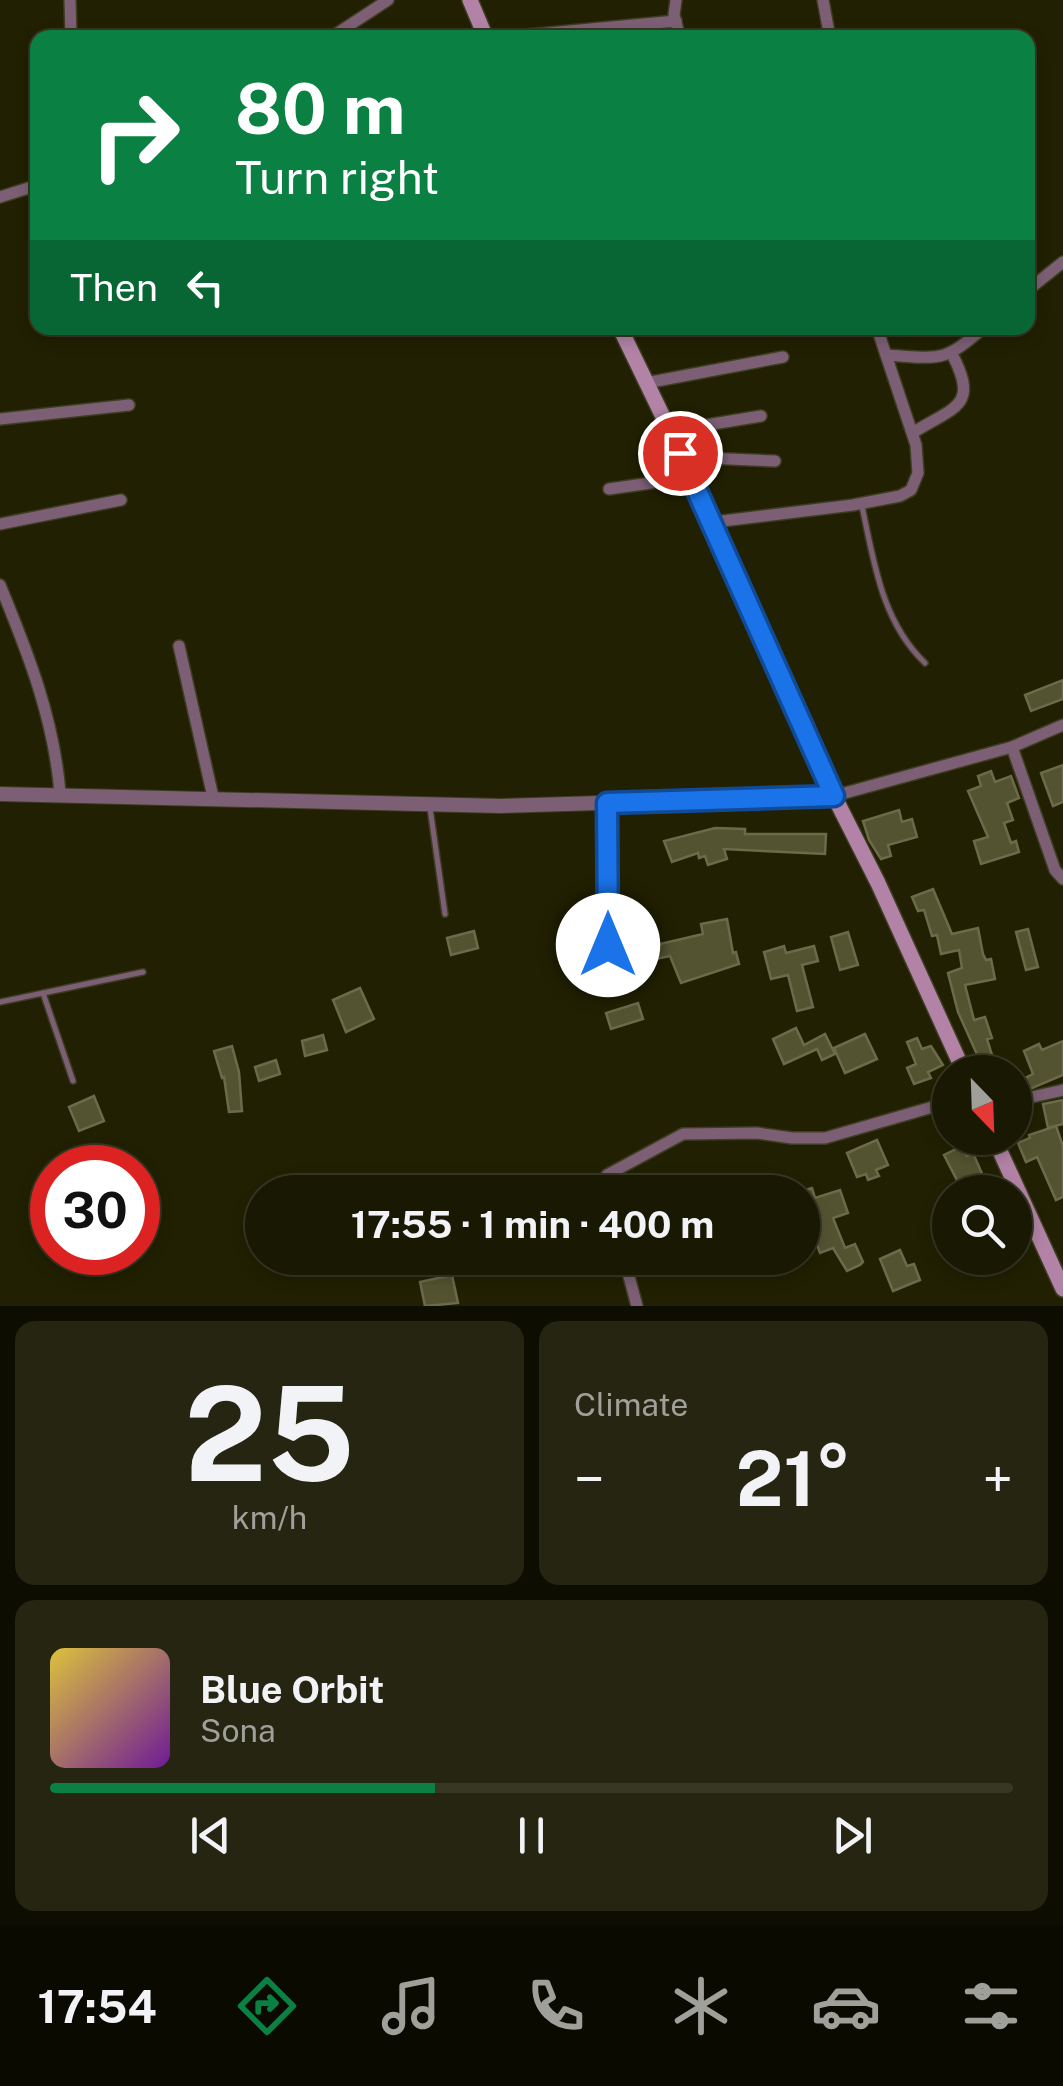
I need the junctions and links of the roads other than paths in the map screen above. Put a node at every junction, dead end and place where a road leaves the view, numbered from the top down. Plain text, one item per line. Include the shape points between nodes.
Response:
1 (70, 0) edge
2 (388, 0) edge
3 (470, 0) edge
4 (676, 0) edge
5 (823, 0) edge
6 (676, 21) junction
7 (71, 30) edge
8 (352, 30) edge
9 (483, 30) edge
10 (581, 30) edge
11 (678, 30) edge
12 (829, 30) edge
13 (30, 188) edge
14 (0, 197) edge
15 (1063, 262) edge
16 (1035, 284) edge
17 (623, 335) edge
18 (879, 335) edge
19 (975, 335) edge
20 (952, 354) junction
21 (886, 356) junction
22 (782, 357) dead end
23 (646, 383) junction
24 (129, 404) dead end
25 (762, 416) dead end
26 (0, 420) edge
27 (670, 431) junction
28 (914, 432) junction
29 (682, 457) junction
30 (776, 461) dead end
31 (692, 477) junction
32 (609, 489) dead end
33 (121, 500) dead end
34 (862, 504) junction
35 (714, 522) junction
36 (0, 524) edge
37 (0, 585) edge
38 (179, 646) dead end
39 (926, 662) dead end
40 (1063, 726) edge
41 (1012, 746) junction
42 (60, 793) junction
43 (0, 794) edge
44 (834, 796) junction
45 (213, 797) junction
46 (607, 803) junction
47 (430, 804) junction
48 (1063, 879) edge
49 (445, 914) dead end
50 (608, 945) dead end
51 (143, 972) dead end
52 (42, 993) junction
53 (0, 1002) edge
54 (956, 1055) edge
55 (73, 1082) dead end
56 (1063, 1090) edge
57 (1032, 1097) edge
58 (932, 1107) edge
59 (1002, 1155) edge
60 (607, 1175) edge
61 (629, 1275) edge
62 (1061, 1280) edge
63 (637, 1306) edge

1 - 7 street
2 - 8 street
3 - 9 main road
4 - 6 street
5 - 12 street
6 - 10 street
6 - 11 street
13 - 14 street
15 - 16 street
17 - 23 main road
18 - 21 street
19 - 20 street
20 - 21 street
20 - 28 street via 965,394
21 - 28 street
22 - 23 street
23 - 27 main road
24 - 26 street
25 - 27 street
27 - 29 main road
28 - 34 street via 918,473 911,490
29 - 30 street
29 - 31 main road
31 - 32 street
31 - 35 main road
33 - 36 street
34 - 35 street
34 - 39 lane via 892,620
35 - 44 main road
37 - 42 street via 53,733
38 - 45 street
40 - 41 street
41 - 44 street
41 - 48 street
42 - 43 street
42 - 45 street
44 - 46 street
44 - 54 main road
45 - 47 street
46 - 47 street
46 - 50 street
47 - 49 lane
51 - 52 lane
52 - 53 lane
52 - 55 lane
56 - 57 street
58 - 60 street via 825,1138 683,1134
59 - 62 main road
61 - 63 street

